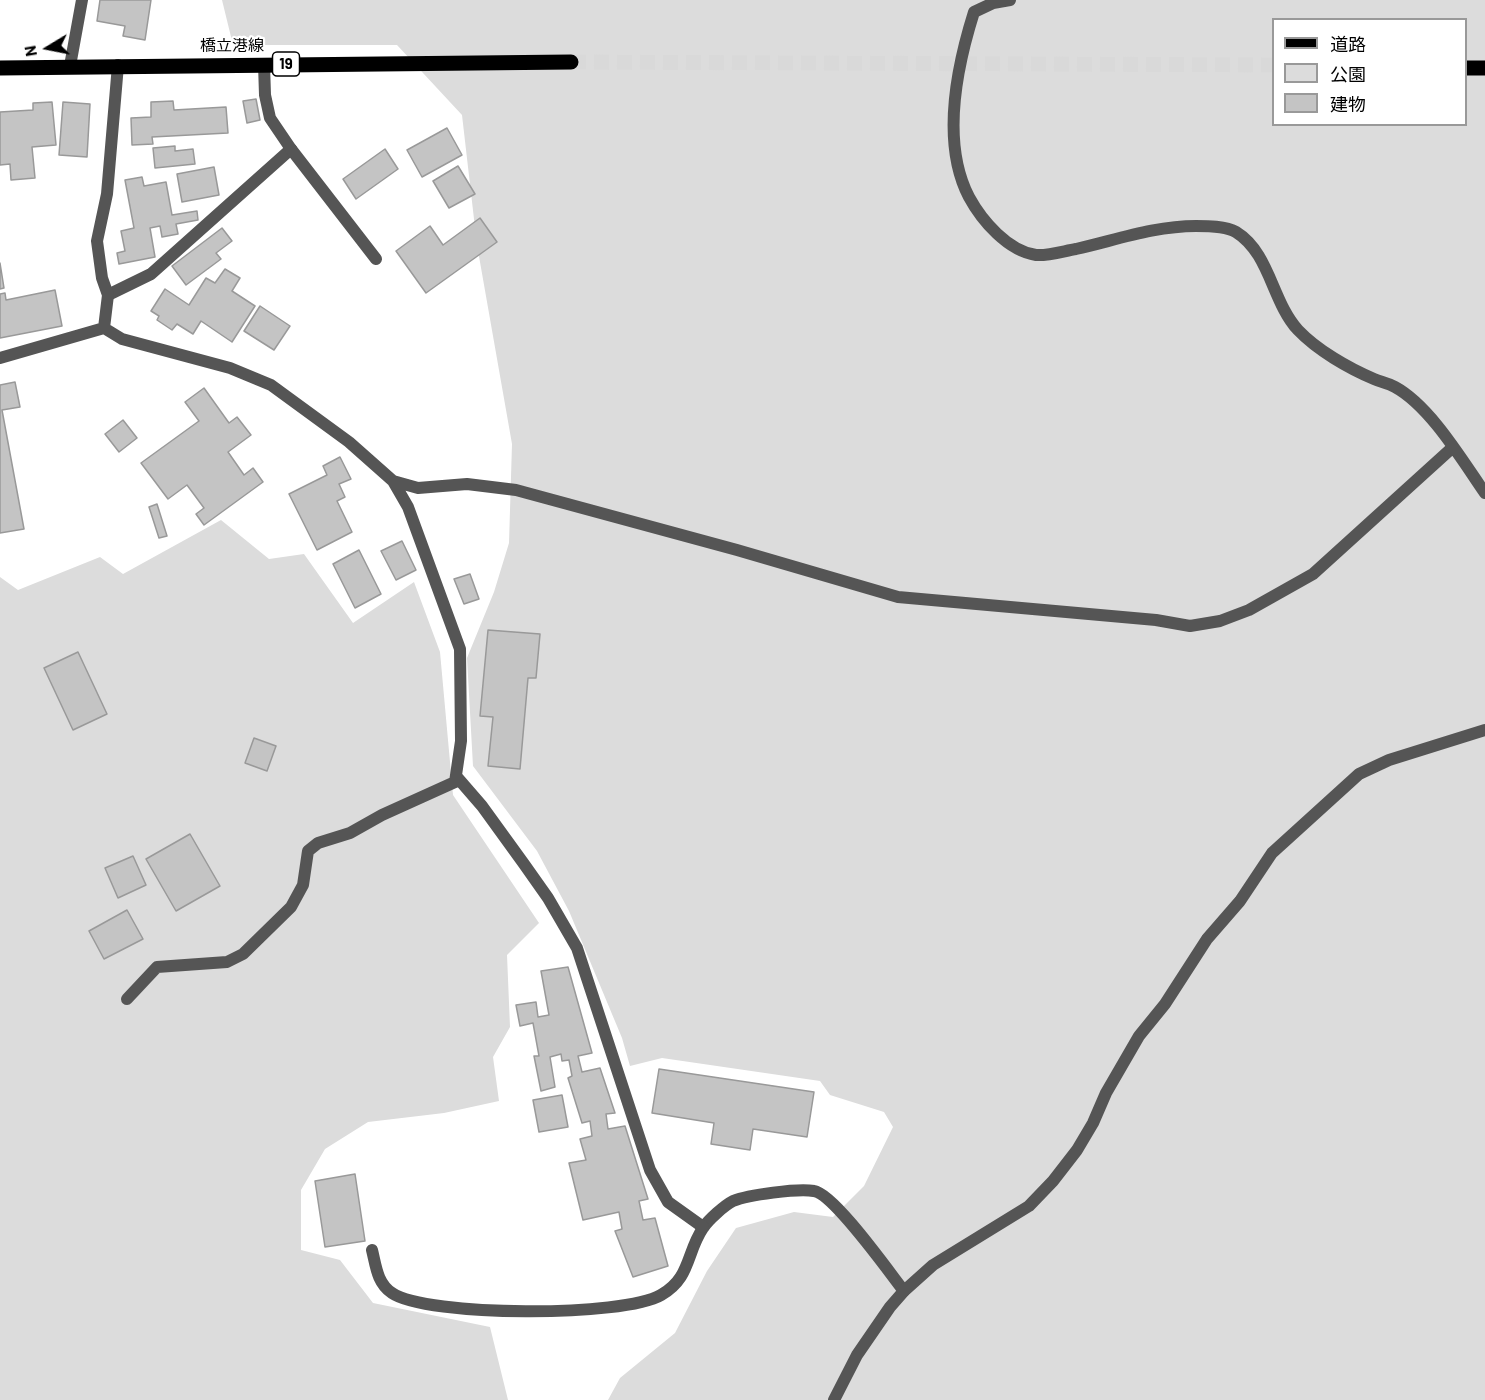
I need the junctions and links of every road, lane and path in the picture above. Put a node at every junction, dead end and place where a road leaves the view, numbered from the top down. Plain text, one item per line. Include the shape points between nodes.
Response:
1 (82, 0) edge
2 (1010, 0) edge
3 (571, 62) tunnel mouth
4 (264, 64) junction
5 (118, 65) junction
6 (70, 66) junction
7 (0, 68) edge
8 (1467, 68) edge
9 (1485, 68) edge
10 (291, 150) junction
11 (376, 259) dead end
12 (108, 295) junction
13 (104, 328) junction
14 (0, 358) edge
15 (1452, 448) junction
16 (393, 481) junction
17 (1485, 493) edge
18 (1485, 730) edge
19 (456, 776) junction
20 (128, 999) dead end
21 (703, 1227) junction
22 (372, 1250) dead end
23 (904, 1291) junction
24 (834, 1400) edge

1 - 6 street
2 - 15 street via 974,12 965,42 954,121 956,164 963,185 973,205 994,230 1015,249 1037,255 1171,226 1234,231 1251,245 1297,329 1319,348 1414,400
3 - 4 main road, 橋立港線 / 19
4 - 5 main road, 橋立港線 / 19
4 - 10 street via 270,118
5 - 6 main road, 橋立港線 / 19
5 - 12 street via 107,194 97,242
6 - 7 main road, 橋立港線 / 19
8 - 9 main road
10 - 11 street
10 - 12 street via 151,274
12 - 13 street
13 - 14 street
13 - 16 street via 122,339 230,368 272,385 349,442
15 - 16 street via 1313,574 1249,610 1220,621 1190,626 898,597 516,490 467,484 418,488
15 - 17 street
16 - 19 street via 408,507 460,649 461,741
18 - 23 street via 1389,760 1359,774 1272,853 1139,1036 1093,1124 1053,1181 1029,1206 933,1264
19 - 20 street via 455,782 308,851 303,885 291,907 243,954 227,962 157,967
19 - 21 street via 548,898 576,948 650,1170 668,1202
21 - 22 street via 682,1278 660,1296 629,1305 532,1313 469,1309 394,1295 382,1285
21 - 23 street via 732,1201 788,1190 816,1191 837,1207
23 - 24 street via 863,1347

